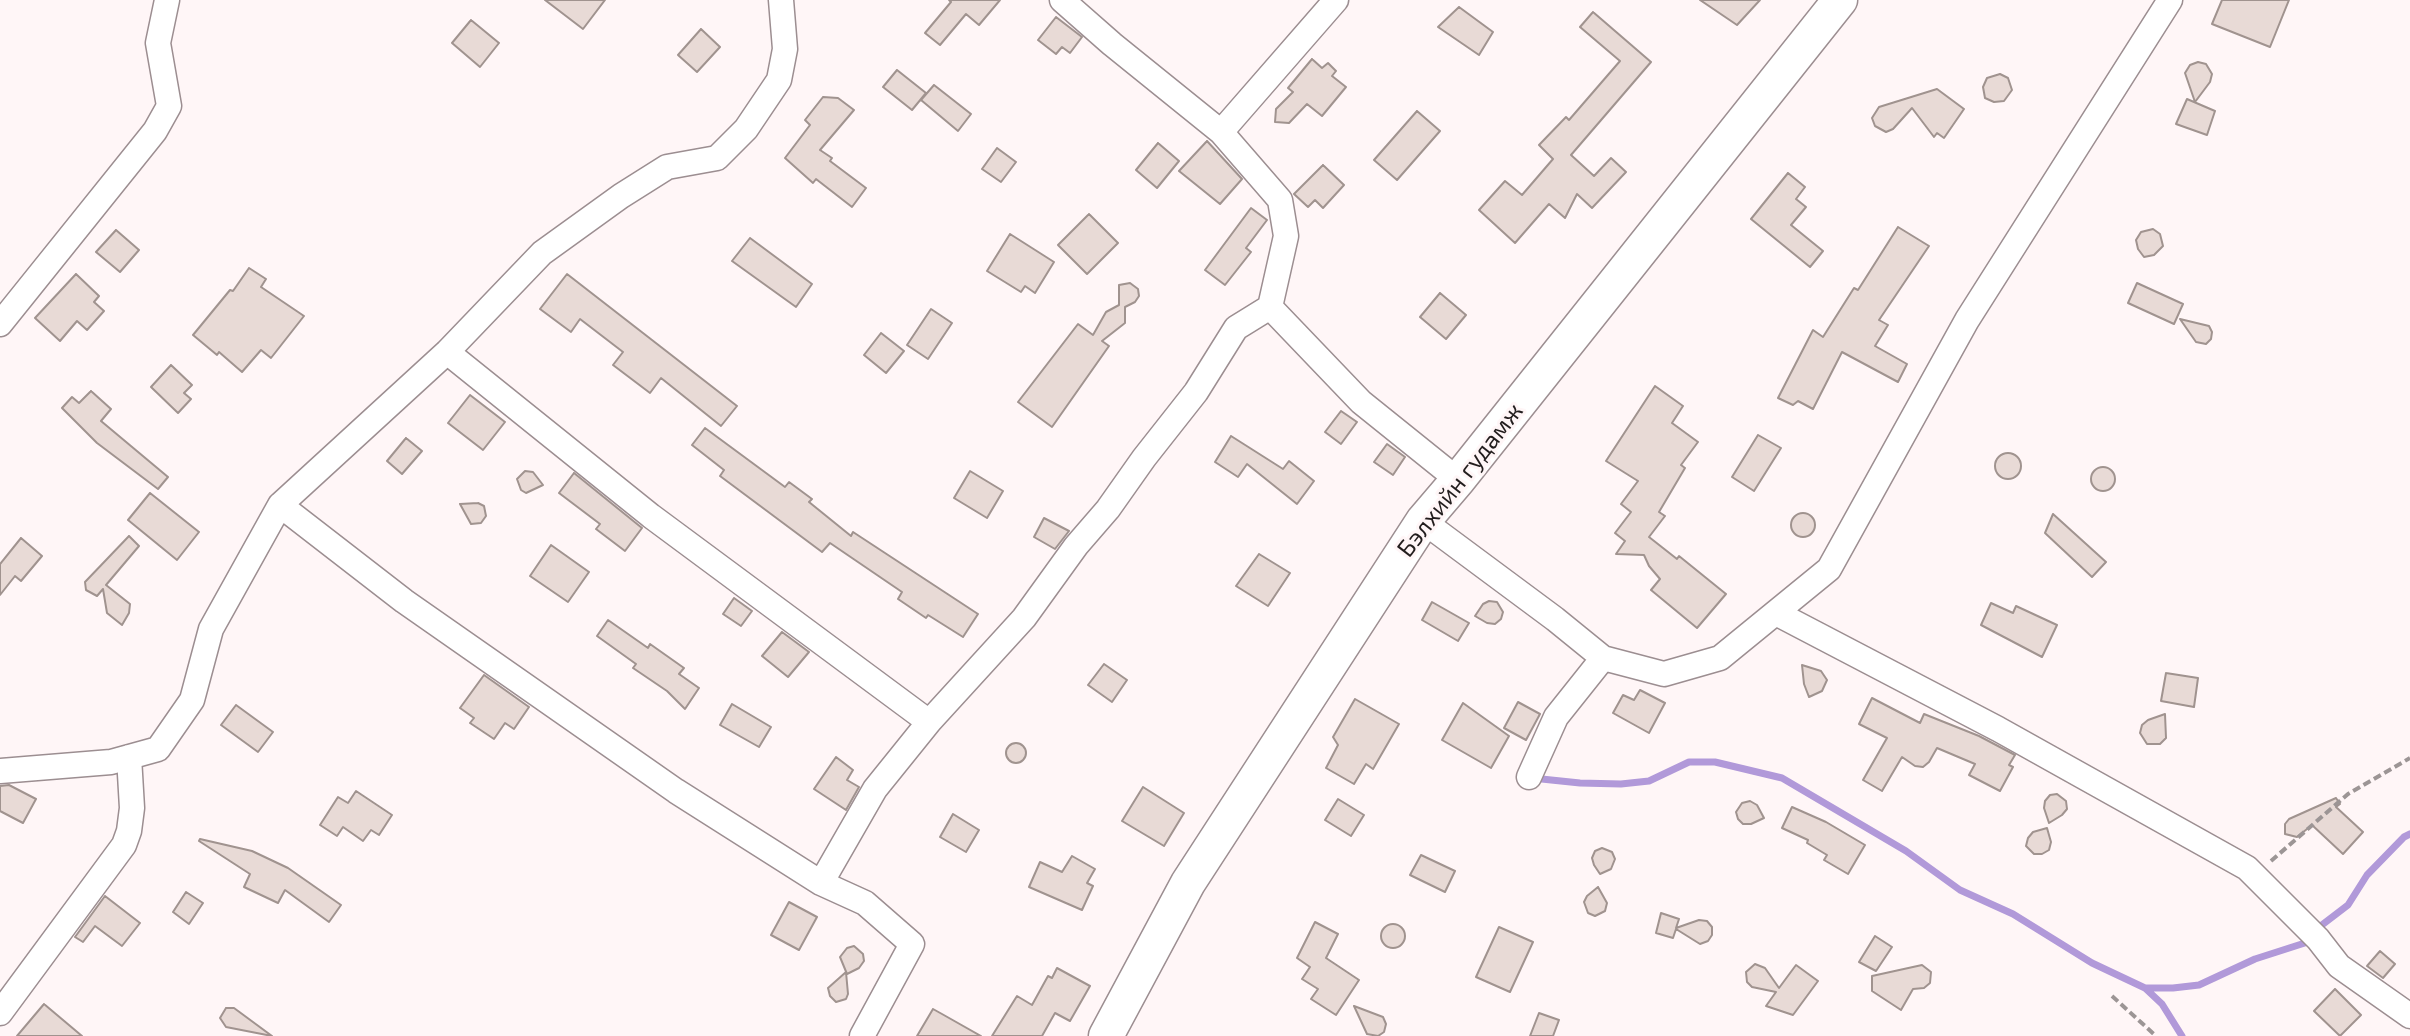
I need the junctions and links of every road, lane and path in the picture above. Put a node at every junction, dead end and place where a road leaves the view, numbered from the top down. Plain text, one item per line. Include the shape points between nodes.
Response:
1 (167, 0) edge
2 (781, 0) edge
3 (1062, 0) edge
4 (1336, 0) edge
5 (1840, 0) edge
6 (2170, 0) edge
7 (1221, 132) junction
8 (1270, 307) junction
9 (0, 324) edge
10 (447, 352) junction
11 (1458, 480) junction
12 (280, 505) junction
13 (1423, 521) junction
14 (1776, 613) junction
15 (1603, 658) junction
16 (929, 722) junction
17 (129, 757) junction
18 (2410, 758) edge
19 (0, 771) edge
20 (1529, 777) dead end
21 (2247, 868) junction
22 (821, 883) junction
23 (2112, 996) dead end
24 (0, 1013) edge
25 (2410, 1016) edge
26 (862, 1036) edge
27 (1106, 1036) edge
28 (2156, 1036) edge

1 - 9 street via 158,43 169,106 155,131
2 - 10 street via 785,49 779,80 746,129 717,158 667,167 542,253
3 - 7 street
4 - 7 street
5 - 11 main road, Бэлхийн гудамж
6 - 14 street via 1967,320 1829,569
7 - 8 street via 1280,200 1286,236
8 - 11 street via 1361,402
8 - 16 street via 1236,328 1196,392 1024,618
10 - 12 street
10 - 16 street via 651,516
11 - 13 main road, Бэлхийн гудамж
12 - 17 street via 211,629 192,700 158,749
12 - 22 street via 404,601 676,791
13 - 15 street
13 - 27 main road, Бэлхийн гудамж via 1188,883
14 - 15 street via 1720,658 1664,674
14 - 21 street
15 - 20 street via 1556,717
16 - 22 street via 875,789
17 - 19 street
17 - 24 street via 132,808 124,845
18 - 21 path via 2348,794 2264,867
21 - 25 street via 2339,966
22 - 26 street via 865,903 912,944
23 - 28 path

